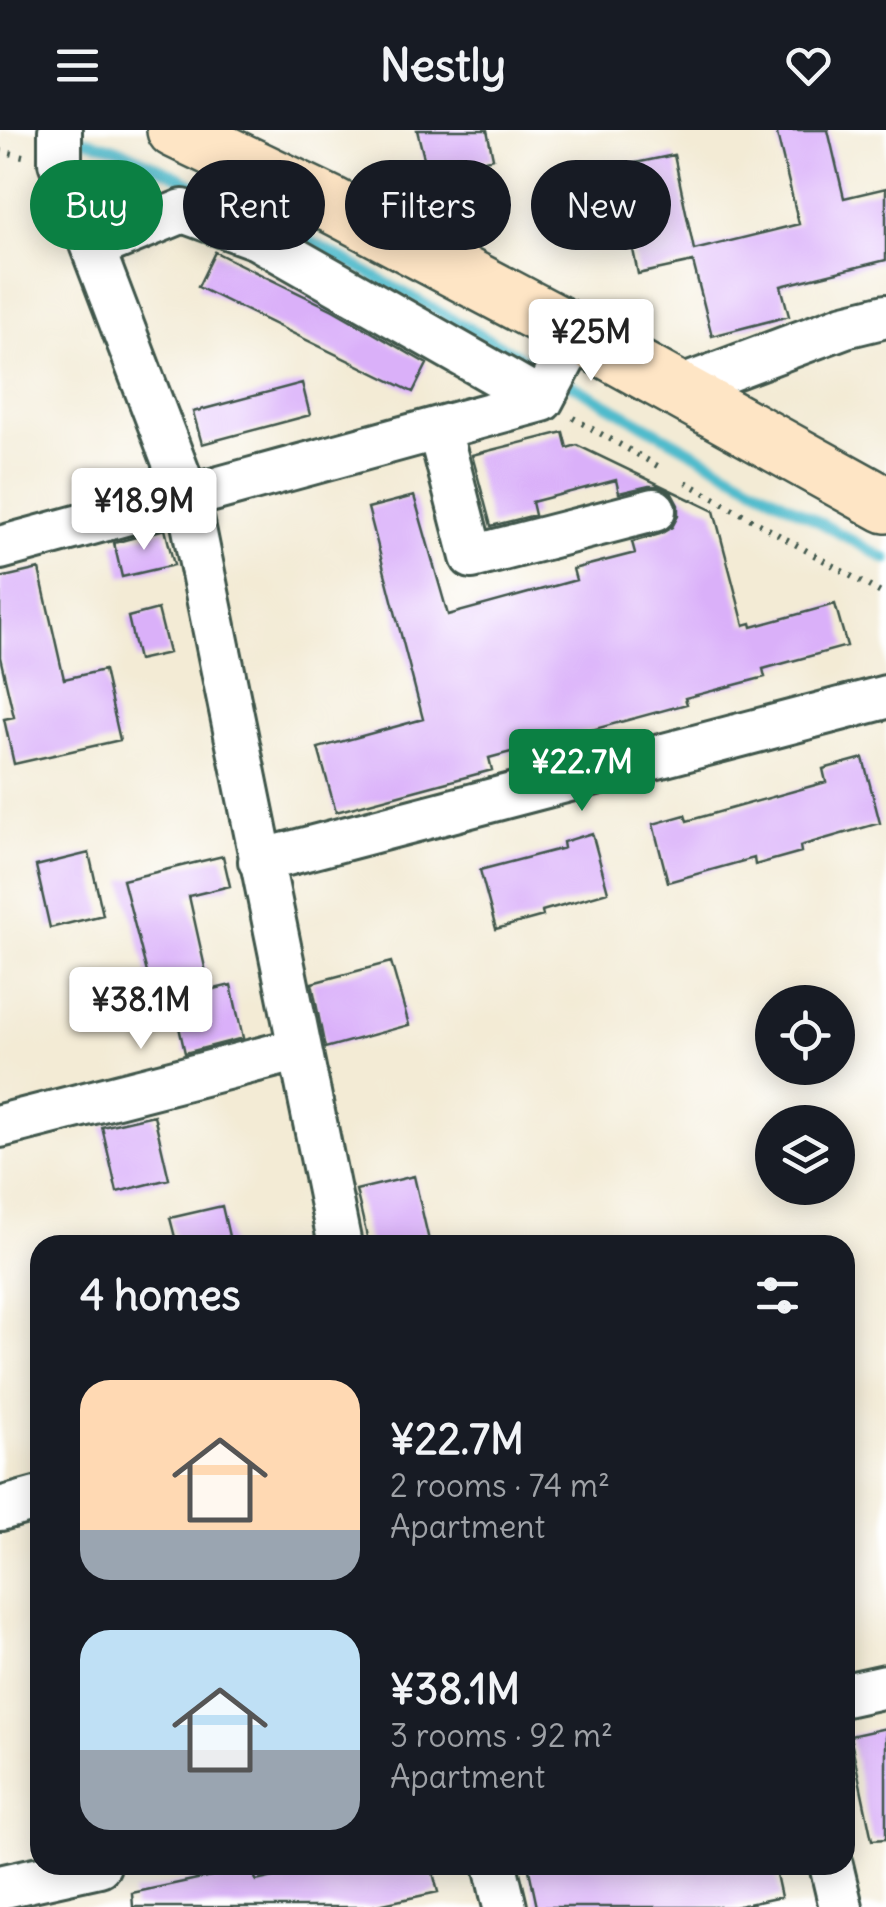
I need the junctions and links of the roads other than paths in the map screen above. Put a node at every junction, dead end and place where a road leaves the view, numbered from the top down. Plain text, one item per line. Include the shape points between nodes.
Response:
1 (195, 133) edge
2 (163, 219) edge
3 (94, 250) edge
4 (886, 316) edge
5 (577, 334) junction
6 (678, 390) junction
7 (542, 400) junction
8 (439, 429) junction
9 (188, 499) junction
10 (886, 504) edge
11 (654, 510) dead end
12 (0, 548) edge
13 (886, 697) edge
14 (260, 861) junction
15 (300, 1049) junction
16 (0, 1126) edge
17 (338, 1235) edge
18 (30, 1501) edge
19 (0, 1509) edge
20 (886, 1686) edge
21 (855, 1693) edge
22 (55, 1875) edge
23 (497, 1875) edge
24 (833, 1875) edge
25 (0, 1887) edge
26 (505, 1907) edge
27 (841, 1907) edge

1 - 5 street
2 - 7 street via 183,211 257,238
3 - 9 street
4 - 6 street
5 - 6 street
5 - 7 street
6 - 10 street
7 - 8 street
8 - 9 street
8 - 11 street via 472,557
9 - 12 street
9 - 14 street
13 - 14 street
14 - 15 street
15 - 16 street
15 - 17 street
18 - 19 street
20 - 21 street
22 - 25 street
23 - 26 street
24 - 27 street

